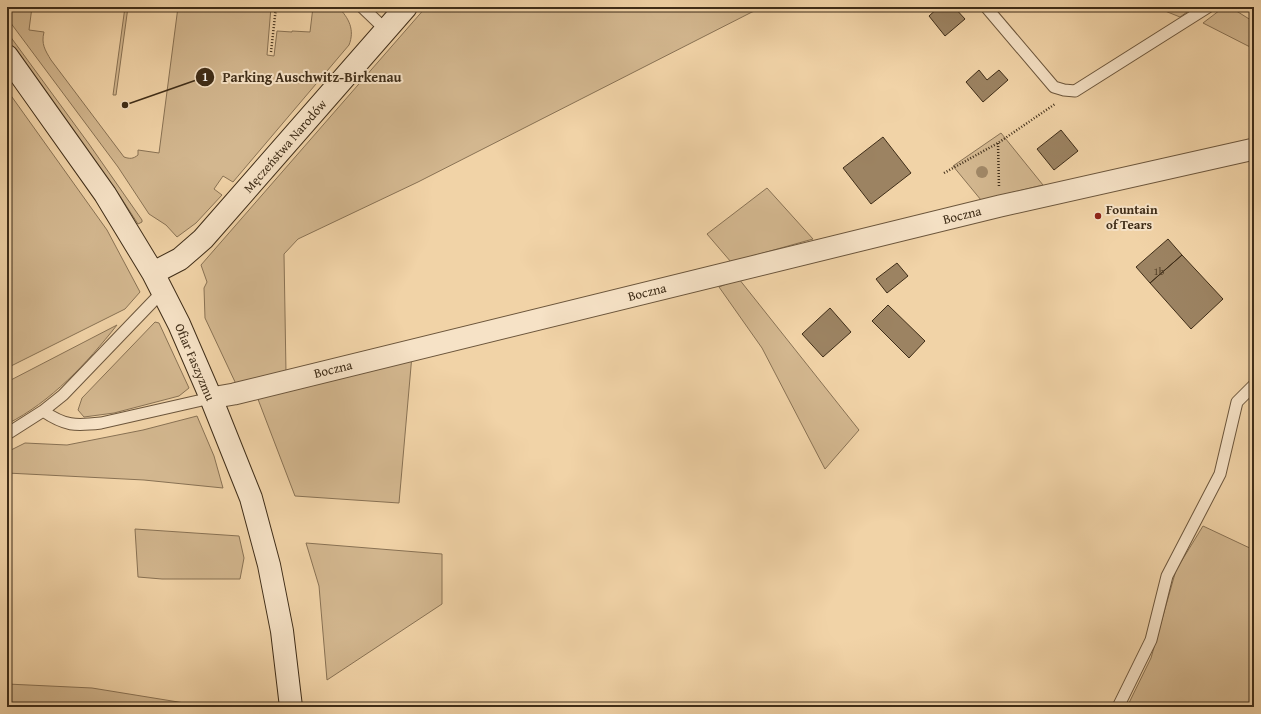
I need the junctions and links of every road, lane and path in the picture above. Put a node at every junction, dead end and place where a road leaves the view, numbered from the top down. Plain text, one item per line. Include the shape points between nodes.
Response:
1 (276, 7) edge
2 (362, 7) edge
3 (406, 7) edge
4 (986, 7) edge
5 (1208, 7) edge
6 (386, 30) junction
7 (271, 52) dead end
8 (7, 56) edge
9 (1075, 91) junction
10 (998, 143) junction
11 (1254, 150) edge
12 (944, 173) dead end
13 (1000, 206) junction
14 (158, 282) junction
15 (1254, 385) edge
16 (211, 398) junction
17 (43, 411) junction
18 (7, 434) edge
19 (291, 707) edge
20 (1118, 707) edge

1 - 7 path
2 - 6 lane
3 - 6 street, Męczeństwa Narodów
4 - 9 lane via 1054,88
5 - 9 lane
6 - 14 street, Męczeństwa Narodów via 204,239
8 - 14 street, Ofiar Faszyzmu via 105,194
9 - 10 path
10 - 12 path
10 - 13 path
11 - 13 street, Boczna
13 - 16 street, Boczna
14 - 16 street, Ofiar Faszyzmu
14 - 17 lane, Męczeństwa Narodów via 115,340 63,395
15 - 20 lane via 1237,402 1220,474 1167,576 1151,640
16 - 17 lane, Boczna via 86,425 63,423
16 - 19 street, Ofiar Faszyzmu via 252,498 282,631
17 - 18 lane, Męczeństwa Narodów

